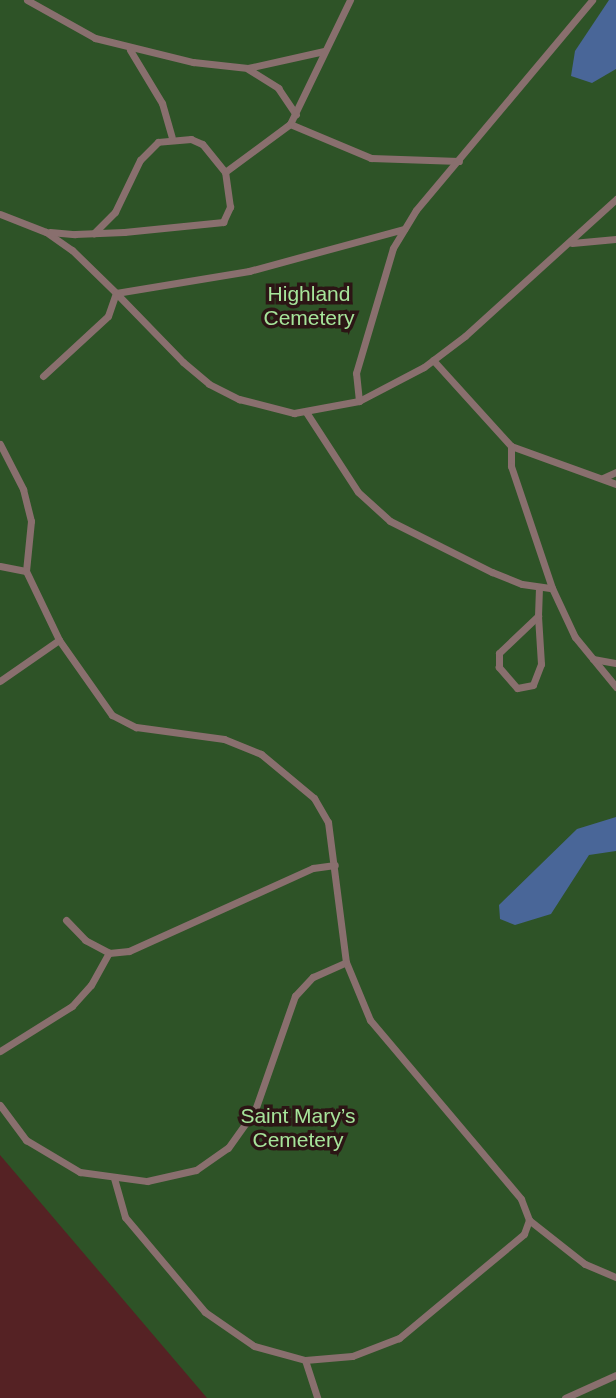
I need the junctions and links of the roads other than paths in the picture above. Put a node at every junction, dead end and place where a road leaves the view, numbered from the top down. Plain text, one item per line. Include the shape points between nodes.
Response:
1 (28, 0) edge
2 (351, 0) edge
3 (592, 0) edge
4 (130, 50) junction
5 (324, 51) junction
6 (248, 68) junction
7 (296, 115) junction
8 (290, 124) junction
9 (172, 137) junction
10 (459, 161) junction
11 (225, 172) junction
12 (616, 199) edge
13 (0, 214) edge
14 (405, 229) junction
15 (46, 232) junction
16 (93, 233) junction
17 (616, 239) edge
18 (572, 243) junction
19 (116, 293) junction
20 (433, 360) junction
21 (44, 376) dead end
22 (359, 401) junction
23 (306, 412) junction
24 (0, 444) edge
25 (512, 446) junction
26 (616, 472) edge
27 (603, 478) junction
28 (616, 484) edge
29 (0, 566) edge
30 (26, 570) junction
31 (539, 587) junction
32 (552, 588) junction
33 (538, 615) junction
34 (59, 640) junction
35 (592, 659) junction
36 (616, 663) edge
37 (0, 681) edge
38 (616, 687) edge
39 (335, 865) junction
40 (66, 920) dead end
41 (108, 953) junction
42 (346, 962) junction
43 (0, 1051) edge
44 (0, 1105) edge
45 (114, 1178) junction
46 (529, 1220) junction
47 (616, 1277) edge
48 (305, 1360) junction
49 (616, 1375) edge
50 (317, 1398) edge
51 (565, 1398) edge

1 - 4 lane via 65,25
2 - 5 lane
3 - 10 lane
4 - 6 lane
4 - 9 lane via 162,103
5 - 6 lane
5 - 7 lane
6 - 7 lane via 278,88
7 - 8 lane
8 - 10 lane via 371,158
8 - 11 lane
9 - 11 lane via 202,144
9 - 16 lane via 148,149 115,212
10 - 14 lane
11 - 16 lane via 230,207 223,222
12 - 18 lane
13 - 15 lane
14 - 19 lane via 249,271
14 - 22 lane via 381,279 359,359
15 - 16 lane
15 - 19 lane via 72,250
17 - 18 lane
18 - 20 lane
19 - 21 lane via 108,316
19 - 23 lane via 209,384 273,410
20 - 22 lane
20 - 25 lane
22 - 23 lane
23 - 31 lane via 358,492 390,521 454,555
24 - 30 lane via 23,489 31,521
25 - 27 lane
25 - 32 lane via 511,466
26 - 27 lane
27 - 28 lane
29 - 30 lane
30 - 34 lane
31 - 32 lane
31 - 33 lane
32 - 35 lane via 575,637
33 - 33 lane via 541,664 533,685 517,688 499,667 499,653
34 - 37 lane
34 - 39 lane via 112,715 122,722 224,739 275,762 305,788 328,822
35 - 36 lane
35 - 38 lane
39 - 41 lane via 313,868 129,951
39 - 42 lane
40 - 41 lane via 85,940
41 - 43 lane via 91,985 72,1006
42 - 45 lane via 313,977 295,996 255,1110 228,1148 195,1170 176,1176 148,1181
42 - 46 lane via 370,1020 521,1199
44 - 45 lane via 26,1140 43,1153 80,1172
45 - 48 lane via 125,1217 205,1312 254,1346
46 - 47 lane via 585,1264
46 - 48 lane via 524,1234 399,1338 352,1356
48 - 50 lane
49 - 51 lane

